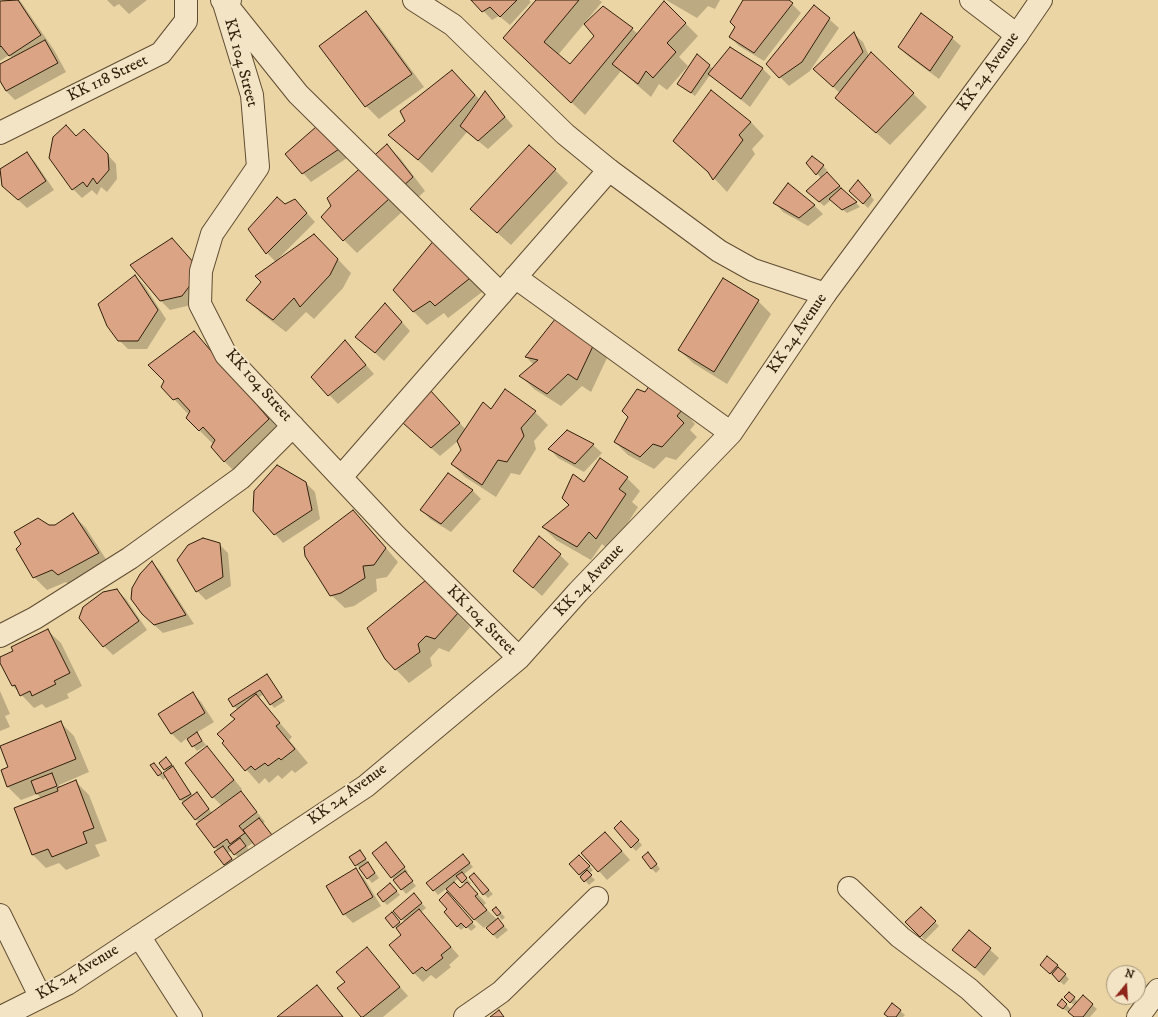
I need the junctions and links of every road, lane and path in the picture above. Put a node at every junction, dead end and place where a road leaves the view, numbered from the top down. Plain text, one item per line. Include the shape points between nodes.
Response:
1 (186, 0) edge
2 (223, 0) edge
3 (230, 0) edge
4 (414, 0) edge
5 (971, 0) edge
6 (1041, 0) edge
7 (1017, 35) junction
8 (0, 133) edge
9 (609, 170) junction
10 (515, 278) junction
11 (501, 294) junction
12 (825, 294) junction
13 (293, 426) junction
14 (731, 433) junction
15 (341, 477) junction
16 (0, 636) edge
17 (519, 658) junction
18 (849, 888) dead end
19 (597, 898) dead end
20 (0, 915) edge
21 (139, 936) junction
22 (1158, 990) edge
23 (40, 996) junction
24 (1, 1017) edge
25 (191, 1017) edge
26 (466, 1017) edge
27 (999, 1017) edge
28 (1138, 1017) edge

1 - 8 street, KK 118 Street via 186,21 161,53
2 - 3 street
2 - 11 street via 298,94
2 - 13 street, KK 104 Street via 252,95 258,167 212,234 202,271 200,304 226,355
4 - 9 street via 453,26 565,134
5 - 7 street
6 - 7 street, KK 24 Avenue
7 - 12 street, KK 24 Avenue
9 - 10 street
9 - 12 street via 719,252 754,270
10 - 11 street
10 - 14 street
11 - 15 street
12 - 14 street, KK 24 Avenue
13 - 15 street, KK 104 Street
13 - 16 street via 241,478 130,558 35,618
14 - 17 street, KK 24 Avenue via 578,592
15 - 17 street, KK 104 Street via 394,534
17 - 21 street, KK 24 Avenue via 366,786
18 - 27 street via 900,937 969,989
19 - 26 street via 501,992
20 - 23 street
21 - 23 street, KK 24 Avenue via 67,984
21 - 25 street
22 - 28 street
23 - 24 street, KK 24 Avenue

